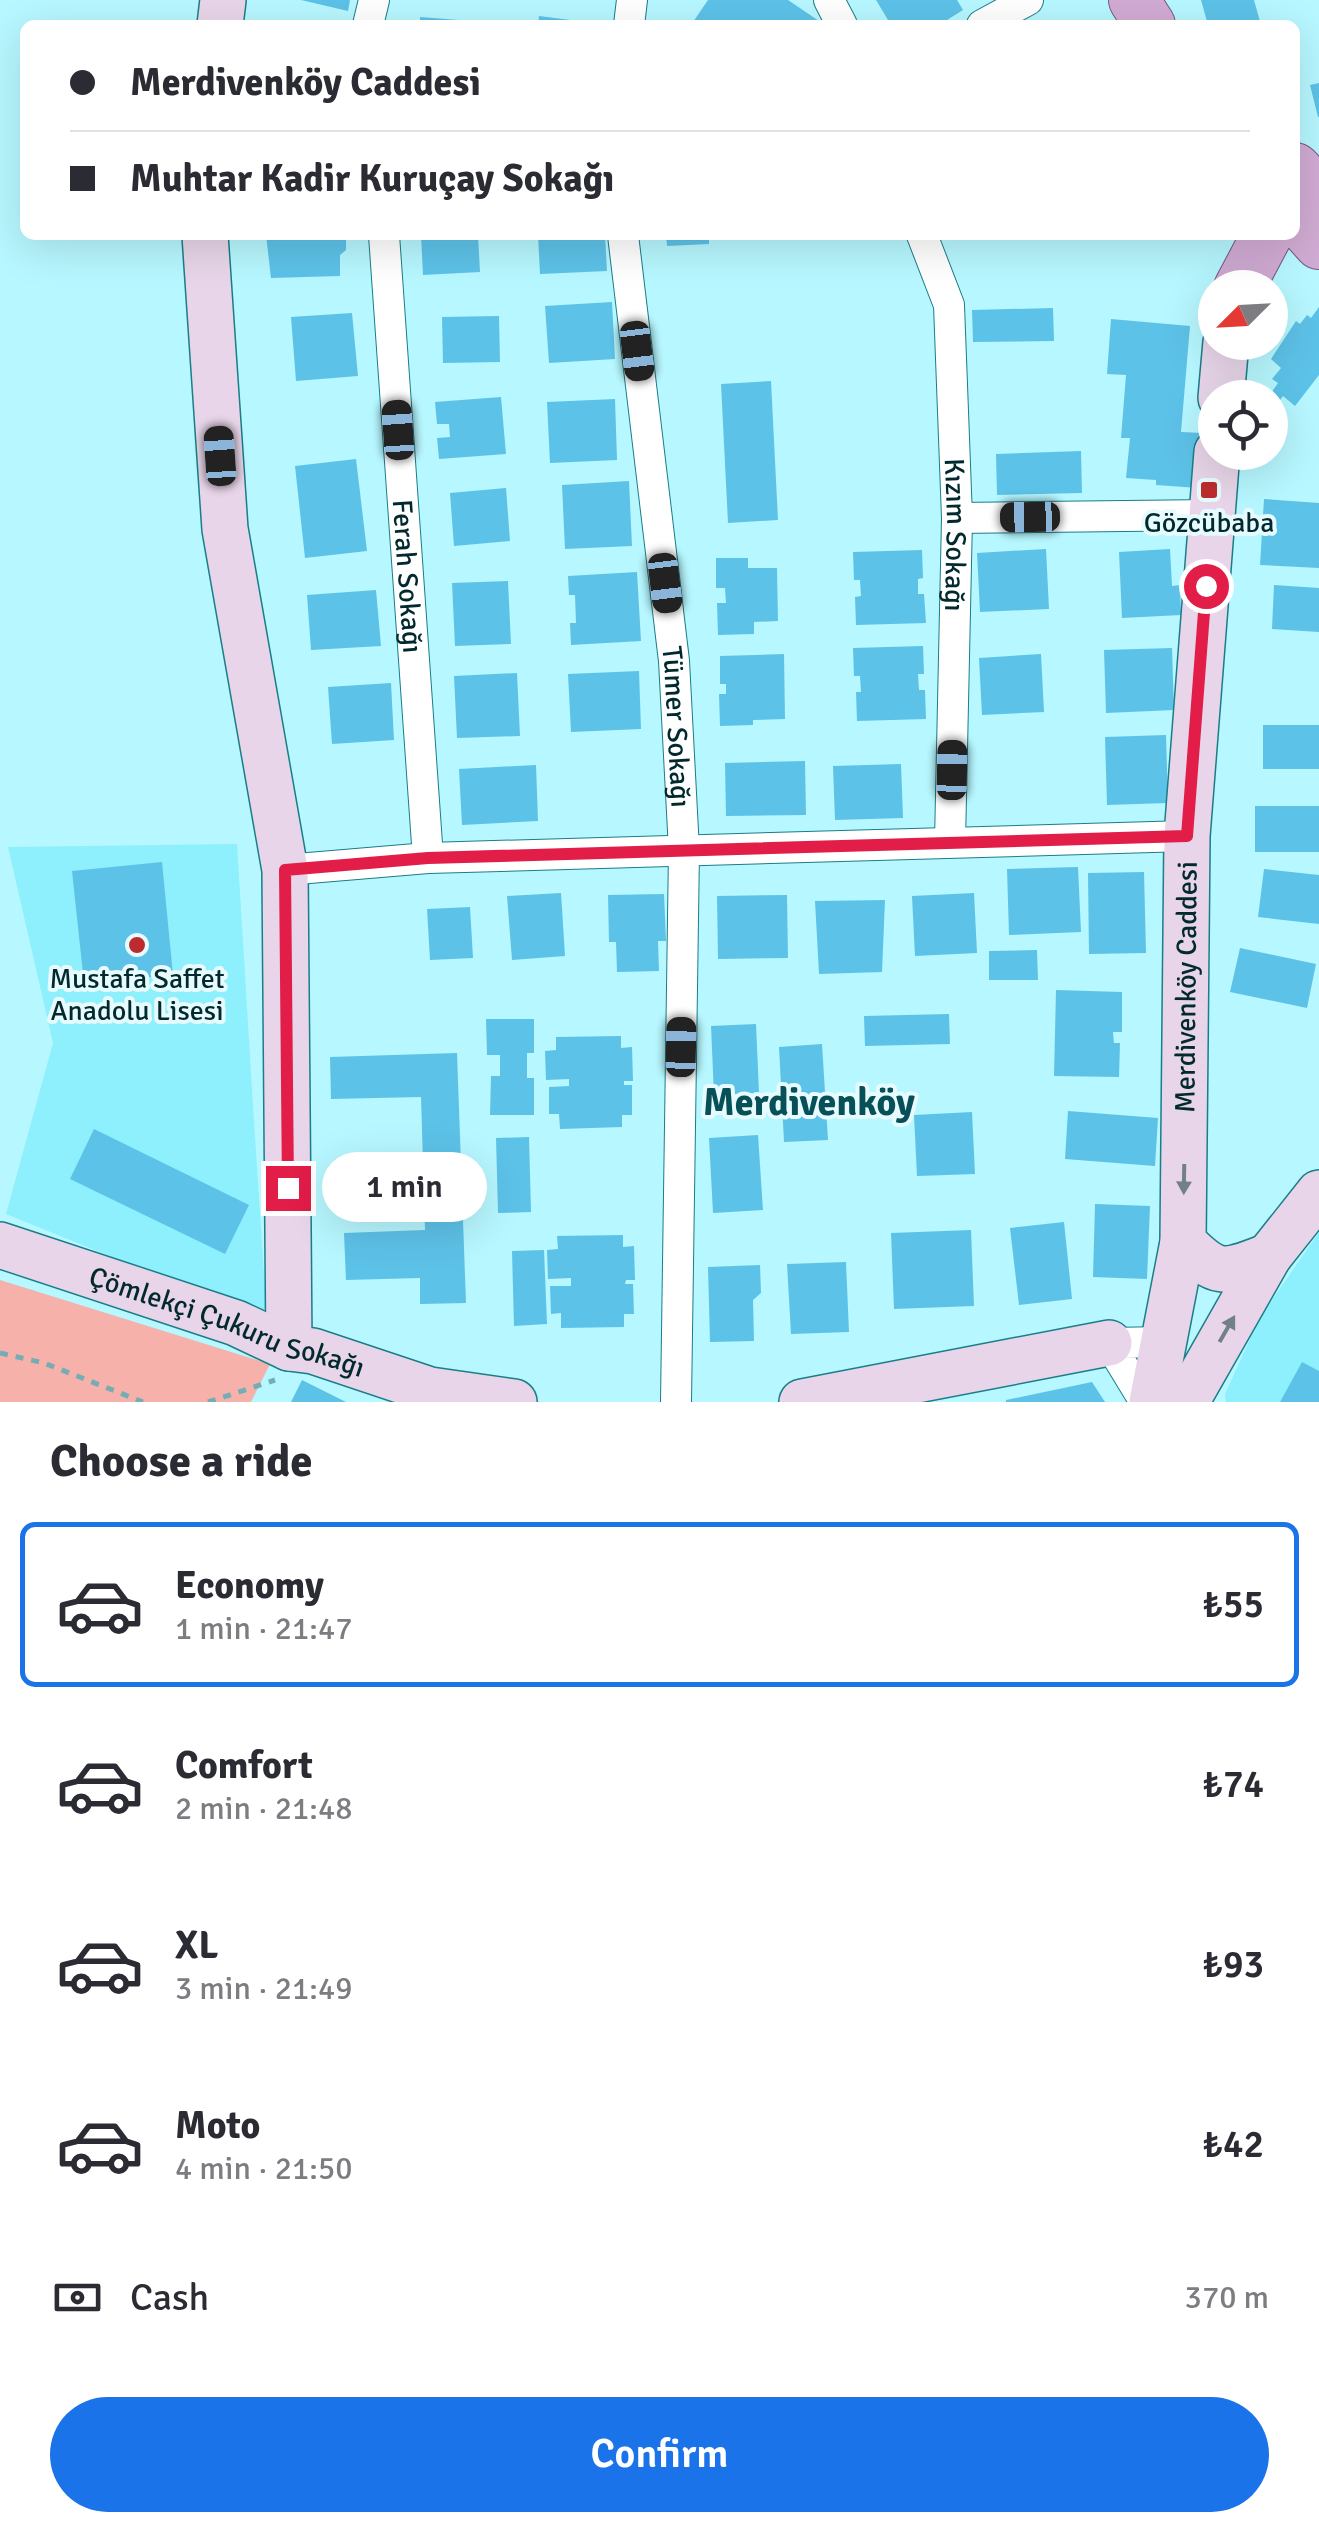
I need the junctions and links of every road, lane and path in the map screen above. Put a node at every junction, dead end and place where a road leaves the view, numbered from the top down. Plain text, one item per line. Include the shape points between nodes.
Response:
1 (1028, 0) edge
2 (991, 20) edge
3 (1300, 173) edge
4 (1319, 192) edge
5 (1300, 222) edge
6 (205, 240) edge
7 (384, 240) edge
8 (625, 240) edge
9 (924, 240) edge
10 (1226, 240) edge
11 (1263, 240) edge
12 (1319, 244) edge
13 (1227, 270) edge
14 (1248, 270) edge
15 (1216, 470) edge
16 (1212, 514) junction
17 (956, 518) junction
18 (1187, 836) junction
19 (950, 842) junction
20 (684, 850) junction
21 (428, 858) junction
22 (285, 870) junction
23 (1319, 1193) edge
24 (1183, 1242) junction
25 (0, 1245) edge
26 (1269, 1256) junction
27 (1166, 1342) junction
28 (1109, 1343) junction
29 (301, 1349) junction
30 (0, 1353) edge
31 (426, 1396) edge
32 (1160, 1401) edge
33 (143, 1402) edge
34 (208, 1402) edge
35 (514, 1402) edge
36 (676, 1402) edge
37 (802, 1402) edge

1 - 2 street
3 - 4 main road
5 - 12 main road
6 - 22 street via 225,529
7 - 21 street, Ferah Sokağı
8 - 20 street, Tümer Sokağı via 674,661
9 - 17 street, Kızım Sokağı via 949,305
10 - 13 main road
11 - 14 main road
15 - 16 street, Merdivenköy Caddesi
16 - 17 street
16 - 18 street, Merdivenköy Caddesi
17 - 19 street, Kızım Sokağı
18 - 19 street
18 -> 24 street, Merdivenköy Caddesi
19 - 20 street
20 - 21 street
20 - 36 street, Tümer Sokağı
21 - 22 street
22 - 29 street
23 - 26 street
24 - 26 street via 1207,1266 1228,1270
24 - 27 street, Merdivenköy Caddesi
25 - 29 street, Çömlekçi Çukuru Sokağı
32 -> 26 street
27 - 28 street
27 - 32 street, Merdivenköy Caddesi
28 - 32 street
28 - 37 street
29 - 31 street, Çömlekçi Çukuru Sokağı
29 - 34 path via 273,1382
30 - 33 path
31 - 35 street, Çömlekçi Çukuru Sokağı

